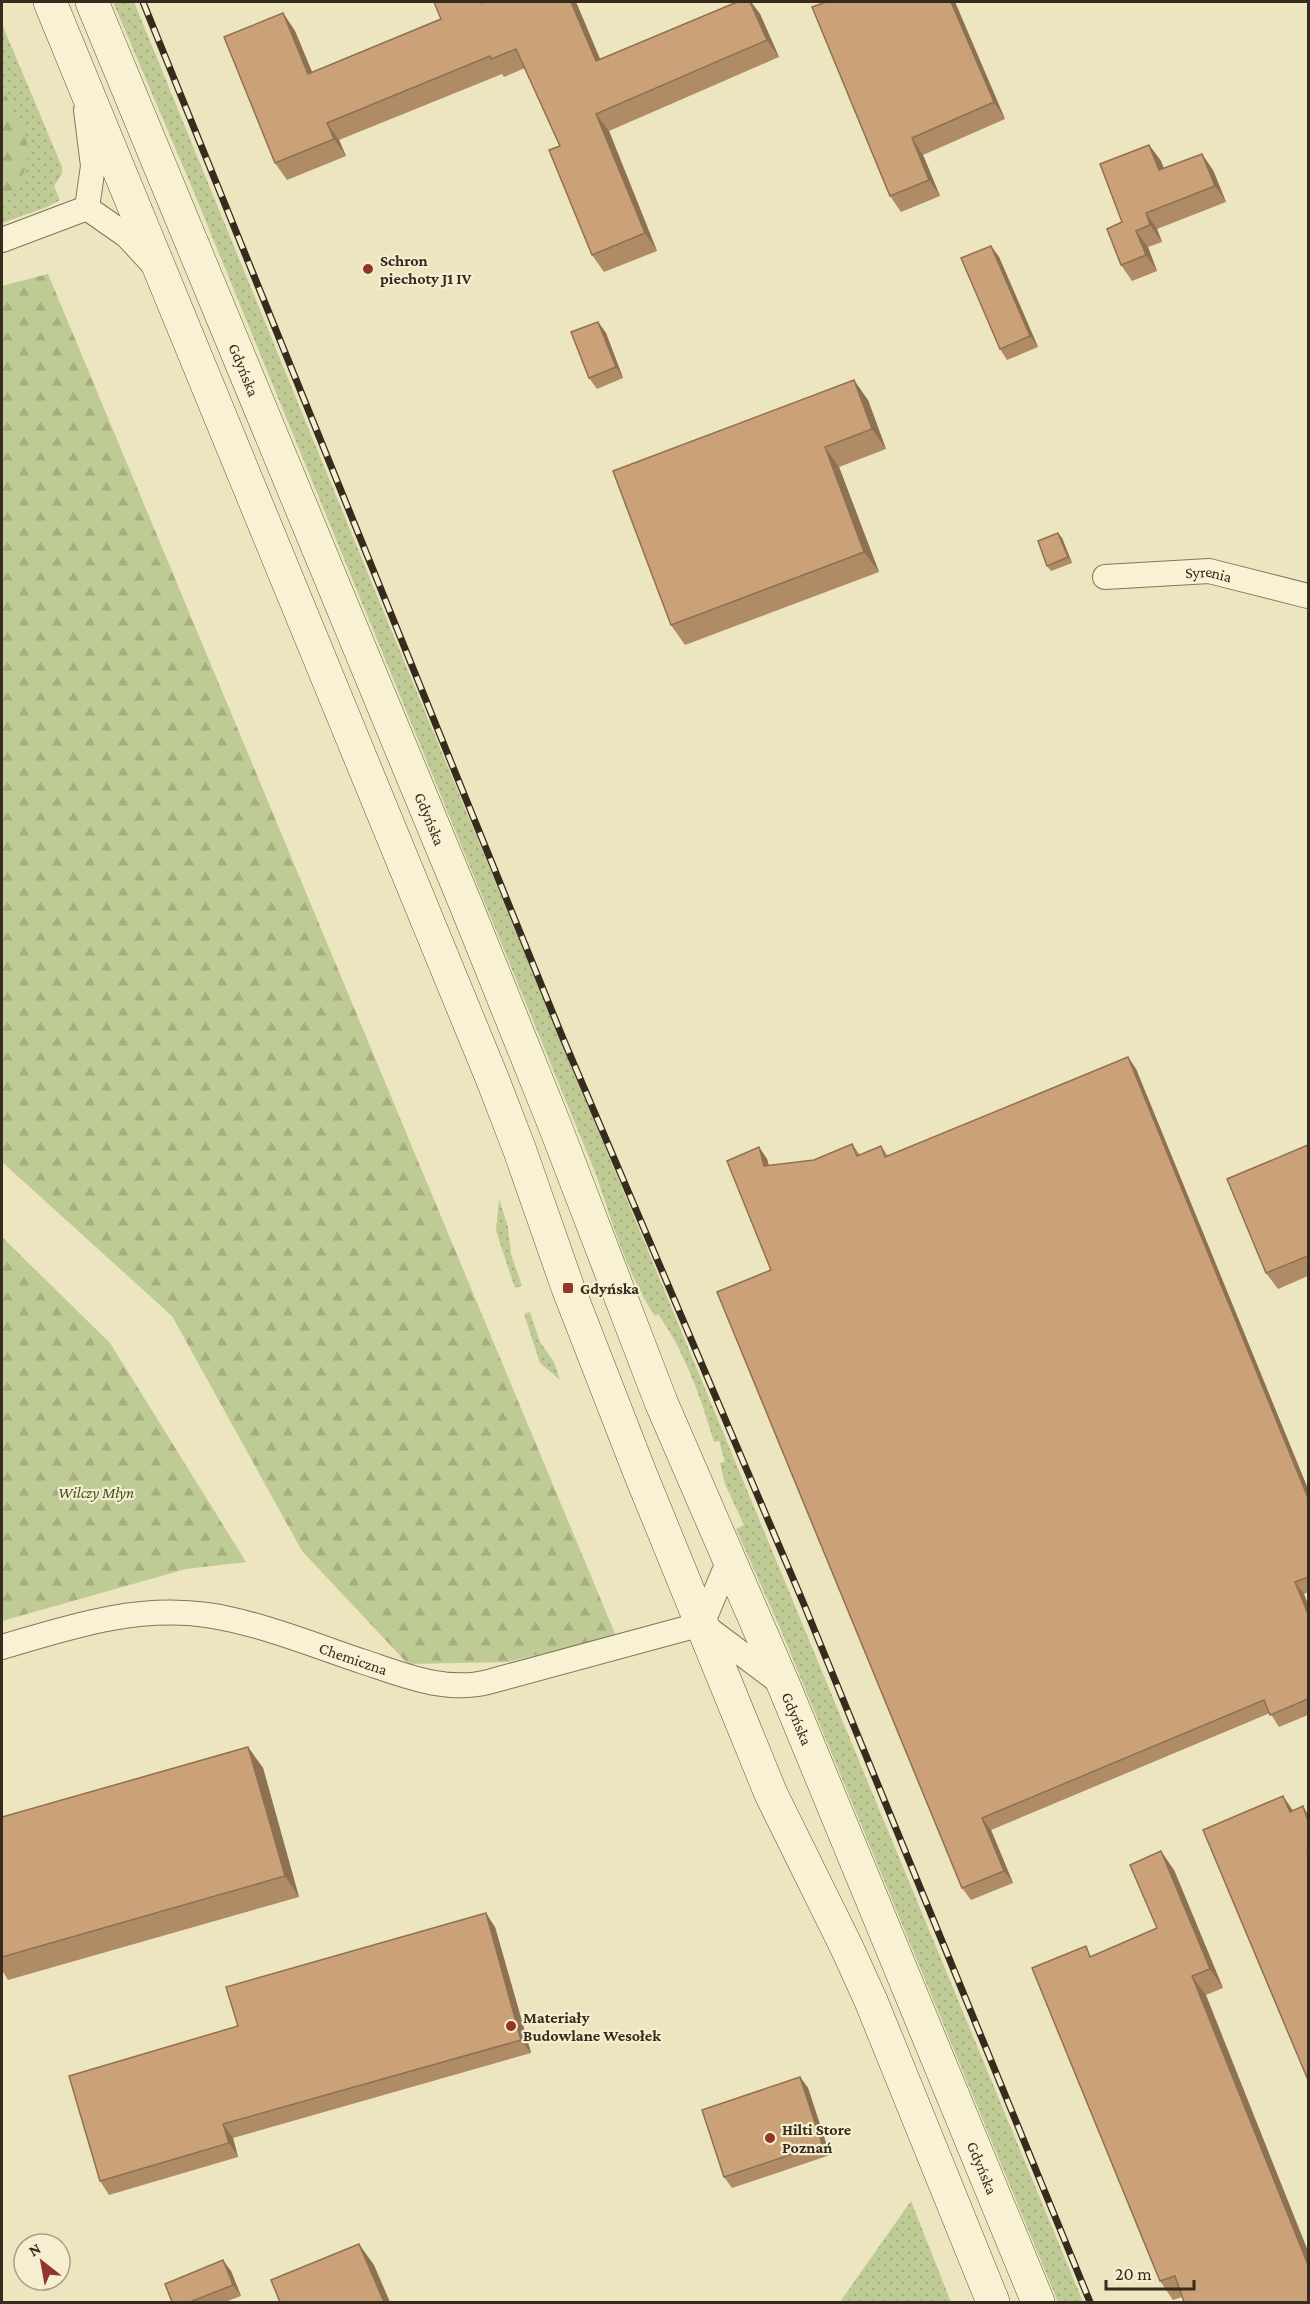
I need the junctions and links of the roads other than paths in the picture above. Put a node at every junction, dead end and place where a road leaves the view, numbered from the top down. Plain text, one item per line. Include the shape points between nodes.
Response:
1 (50, 2) edge
2 (92, 2) edge
3 (82, 77) junction
4 (87, 208) junction
5 (2, 240) edge
6 (163, 274) junction
7 (1105, 577) dead end
8 (1308, 596) edge
9 (729, 1560) junction
10 (702, 1624) junction
11 (2, 1647) edge
12 (784, 1686) junction
13 (993, 2302) edge
14 (1038, 2302) edge

1 - 3 main road
2 - 9 main road, Gdyńska via 466,905 661,1402
3 - 4 street via 93,166
3 - 6 main road
4 - 5 street
4 - 6 street via 127,236
6 - 10 main road via 492,1078 567,1288
7 - 8 street, Syrenia via 1209,571
9 - 10 street
9 - 12 main road, Gdyńska
10 - 11 street, Chemiczna via 464,1686 418,1680 244,1624 185,1613 124,1615
10 - 12 street
10 - 13 main road via 771,1794 871,2001
12 - 14 main road, Gdyńska

